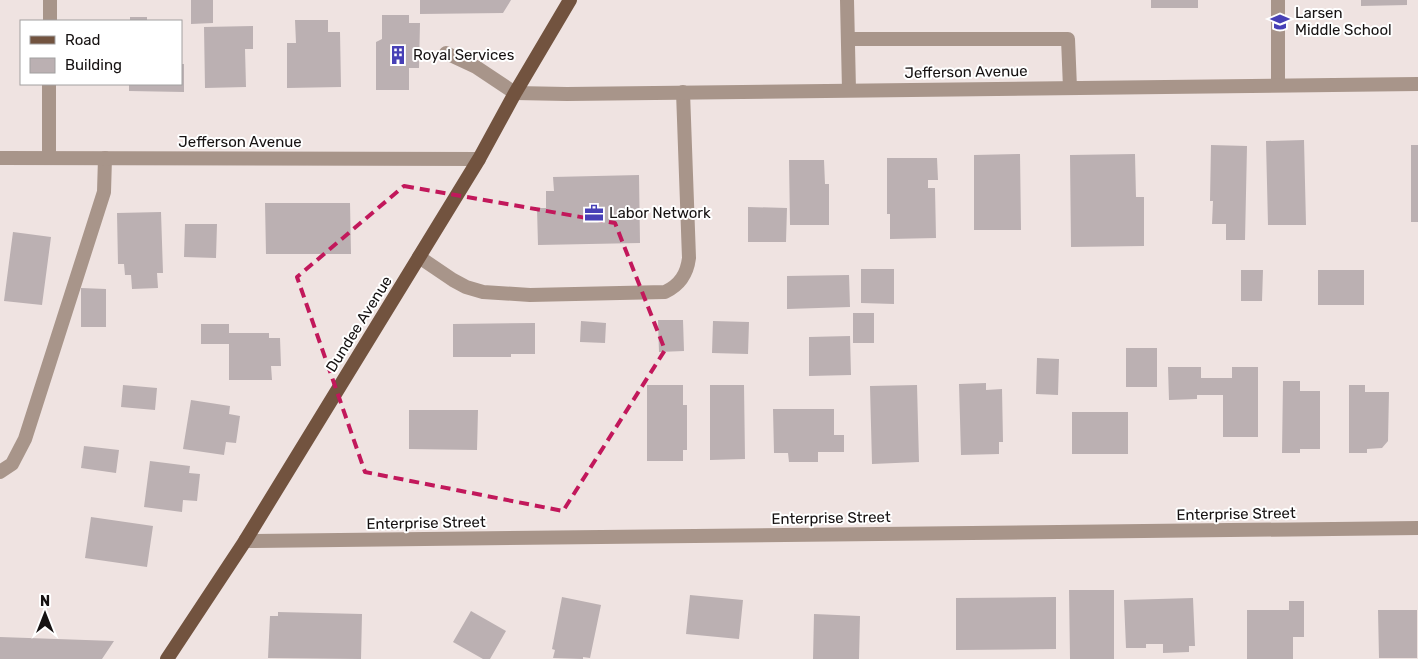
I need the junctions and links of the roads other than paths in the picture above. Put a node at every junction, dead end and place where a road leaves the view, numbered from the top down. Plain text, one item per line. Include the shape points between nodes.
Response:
1 (50, 0) edge
2 (570, 0) edge
3 (848, 0) edge
4 (1278, 0) edge
5 (50, 20) edge
6 (849, 39) junction
7 (446, 53) dead end
8 (1418, 84) edge
9 (50, 85) edge
10 (1278, 85) junction
11 (1070, 88) junction
12 (850, 90) junction
13 (683, 92) junction
14 (515, 93) junction
15 (0, 158) edge
16 (49, 158) junction
17 (105, 158) junction
18 (479, 159) junction
19 (419, 257) junction
20 (0, 472) edge
21 (1418, 528) edge
22 (244, 541) junction
23 (167, 659) edge

1 - 5 street
2 - 14 main road, Dundee Avenue
3 - 6 street
4 - 10 street
6 - 11 street via 1068,39
6 - 12 street
7 - 14 street via 476,67
8 - 10 street, Jefferson Avenue
9 - 16 street
10 - 11 street, Jefferson Avenue
11 - 12 street, Jefferson Avenue
12 - 13 street, Jefferson Avenue
13 - 14 street, Jefferson Avenue
13 - 19 street via 689,258 684,276 673,288 665,292 483,292 453,280
14 - 18 main road, Dundee Avenue
15 - 16 street, Jefferson Avenue
16 - 17 street, Jefferson Avenue
17 - 18 street, Jefferson Avenue
17 - 20 street via 104,192 25,439 12,464
18 - 19 main road, Dundee Avenue
19 - 22 main road, Dundee Avenue
21 - 22 street, Enterprise Street
22 - 23 main road, Dundee Avenue

